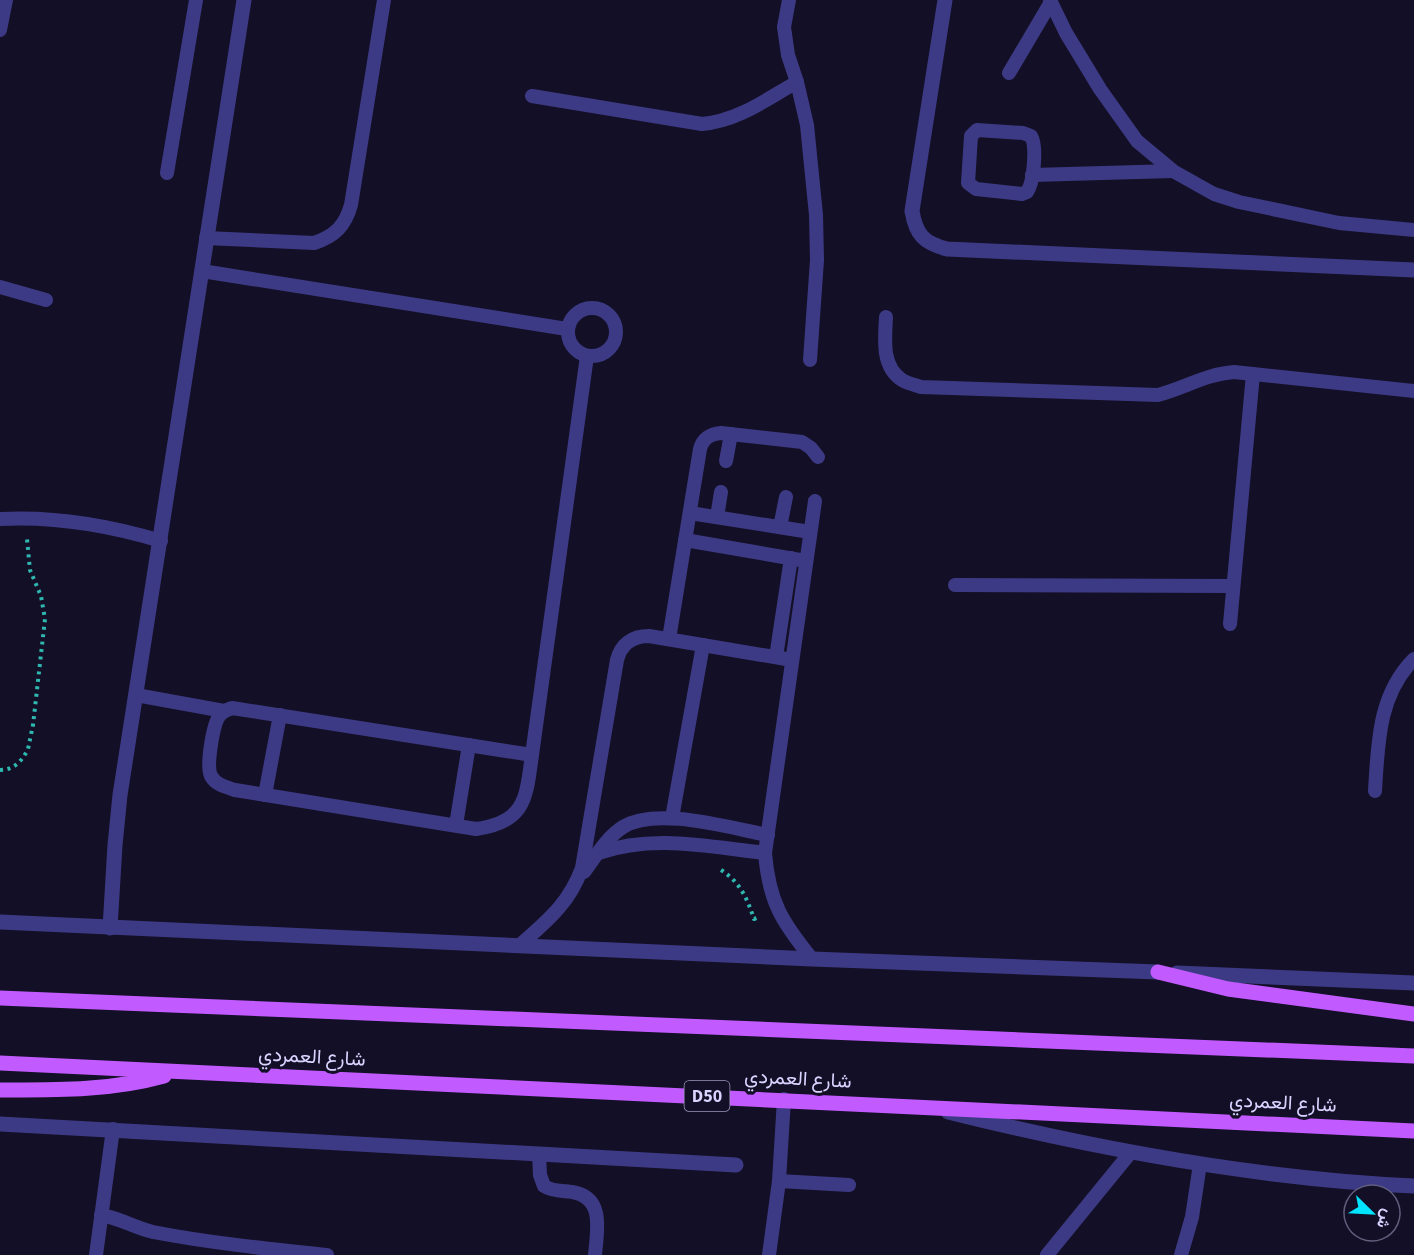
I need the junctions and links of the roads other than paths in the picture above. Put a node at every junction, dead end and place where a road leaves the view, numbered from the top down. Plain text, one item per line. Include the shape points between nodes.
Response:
1 (6, 0) edge
2 (196, 0) edge
3 (244, 0) edge
4 (384, 0) edge
5 (789, 0) edge
6 (945, 0) edge
7 (1051, 1) edge
8 (0, 30) edge
9 (1009, 73) dead end
10 (797, 82) junction
11 (532, 96) dead end
12 (1173, 171) junction
13 (167, 173) dead end
14 (1032, 175) junction
15 (1414, 230) edge
16 (206, 238) junction
17 (1414, 270) edge
18 (202, 271) junction
19 (0, 287) edge
20 (46, 300) dead end
21 (886, 317) dead end
22 (567, 329) junction
23 (587, 356) junction
24 (810, 360) dead end
25 (1253, 374) junction
26 (1414, 391) edge
27 (731, 434) junction
28 (818, 457) dead end
29 (726, 461) dead end
30 (722, 492) dead end
31 (786, 496) dead end
32 (814, 501) dead end
33 (690, 513) junction
34 (717, 517) junction
35 (0, 519) edge
36 (780, 527) junction
37 (810, 532) junction
38 (685, 540) junction
39 (161, 541) junction
40 (791, 558) junction
41 (806, 561) junction
42 (955, 585) dead end
43 (1233, 586) junction
44 (1230, 624) dead end
45 (669, 639) junction
46 (703, 645) junction
47 (776, 657) junction
48 (1414, 659) edge
49 (792, 660) junction
50 (136, 695) junction
51 (224, 711) junction
52 (280, 715) junction
53 (469, 746) junction
54 (532, 755) junction
55 (1375, 792) dead end
56 (265, 795) junction
57 (672, 818) junction
58 (456, 825) junction
59 (768, 835) junction
60 (598, 853) junction
61 (765, 853) junction
62 (577, 882) junction
63 (0, 922) edge
64 (110, 928) junction
65 (519, 946) junction
66 (812, 959) junction
67 (1158, 972) junction
68 (1414, 983) edge
69 (0, 998) edge
70 (1414, 1014) edge
71 (1414, 1056) edge
72 (0, 1063) edge
73 (180, 1071) junction
74 (0, 1090) edge
75 (784, 1100) junction
76 (925, 1106) junction
77 (0, 1124) edge
78 (113, 1129) junction
79 (1414, 1131) edge
80 (1131, 1152) junction
81 (538, 1154) junction
82 (1200, 1164) junction
83 (736, 1165) dead end
84 (779, 1181) junction
85 (849, 1185) dead end
86 (1414, 1186) edge
87 (101, 1215) junction
88 (96, 1255) edge
89 (327, 1255) edge
90 (595, 1255) edge
91 (769, 1255) edge
92 (1047, 1255) edge
93 (1181, 1255) edge

1 - 8 lane
2 - 13 lane
3 - 16 street
4 - 16 lane via 351,205 339,230 314,243
5 - 10 lane via 784,27
6 - 17 street via 912,211 921,237 933,246
7 - 9 lane
7 - 12 lane via 1100,89 1137,141
10 - 11 lane via 735,118 702,124
10 - 24 lane via 807,125 816,215
12 - 14 lane
12 - 15 lane via 1239,202 1339,223
14 - 14 lane via 1035,144 1028,134 977,130 973,133 967,178 971,187 1022,194 1030,188
16 - 18 street
18 - 22 lane
18 - 39 street
19 - 20 lane
21 - 25 lane via 888,363 901,380 921,387 1158,395 1216,373
22 - 23 lane via 572,346
22 - 23 lane via 583,309 601,309 609,314 616,330 611,347 604,353
23 - 54 lane
25 - 26 lane
25 - 43 lane
27 - 28 lane via 789,447 807,444
27 - 29 lane
27 - 33 lane via 715,433 702,444
30 - 34 lane
31 - 36 lane
32 - 37 lane
33 - 34 lane
33 - 38 lane
34 - 36 lane
35 - 39 lane via 75,520
36 - 37 lane
37 - 41 lane
38 - 40 lane
38 - 45 lane
39 - 50 street
40 - 41 lane
40 - 47 lane
41 - 49 lane
42 - 43 lane
43 - 44 lane
45 - 46 lane
45 - 62 lane via 640,636 619,652
46 - 47 lane
46 - 57 lane
47 - 49 lane
48 - 55 lane via 1394,685 1384,708
49 - 59 lane
50 - 51 lane
50 - 64 street via 120,795
51 - 52 lane via 232,708
51 - 56 lane via 215,723 210,775 225,787
52 - 53 lane
52 - 56 lane
53 - 54 lane
53 - 58 lane
54 - 58 lane via 524,801 512,817 495,826 476,829
56 - 58 lane
57 - 59 lane
57 - 60 lane via 647,818 624,826
59 - 61 lane
60 - 61 lane via 627,844 657,842
60 - 62 lane
61 - 66 lane via 777,911
62 - 65 lane via 561,907
63 - 64 street
64 - 65 street
65 - 66 street
66 - 67 street
67 - 68 street
67 - 70 main road via 1228,989
69 - 71 main road
72 - 73 main road, شارع العمردي / D50
73 - 74 main road via 91,1089
73 - 75 main road, شارع العمردي / D50
75 - 76 main road, شارع العمردي / D50
75 - 84 lane
76 - 79 main road, شارع العمردي / D50
76 - 80 street
77 - 78 street
78 - 81 street
78 - 87 lane
80 - 82 street
80 - 92 lane
81 - 83 street
81 - 90 lane via 544,1186 583,1195 596,1208
82 - 86 street via 1313,1179
82 - 93 lane via 1192,1217
84 - 85 lane
84 - 91 lane
87 - 88 lane
87 - 89 lane via 153,1232

